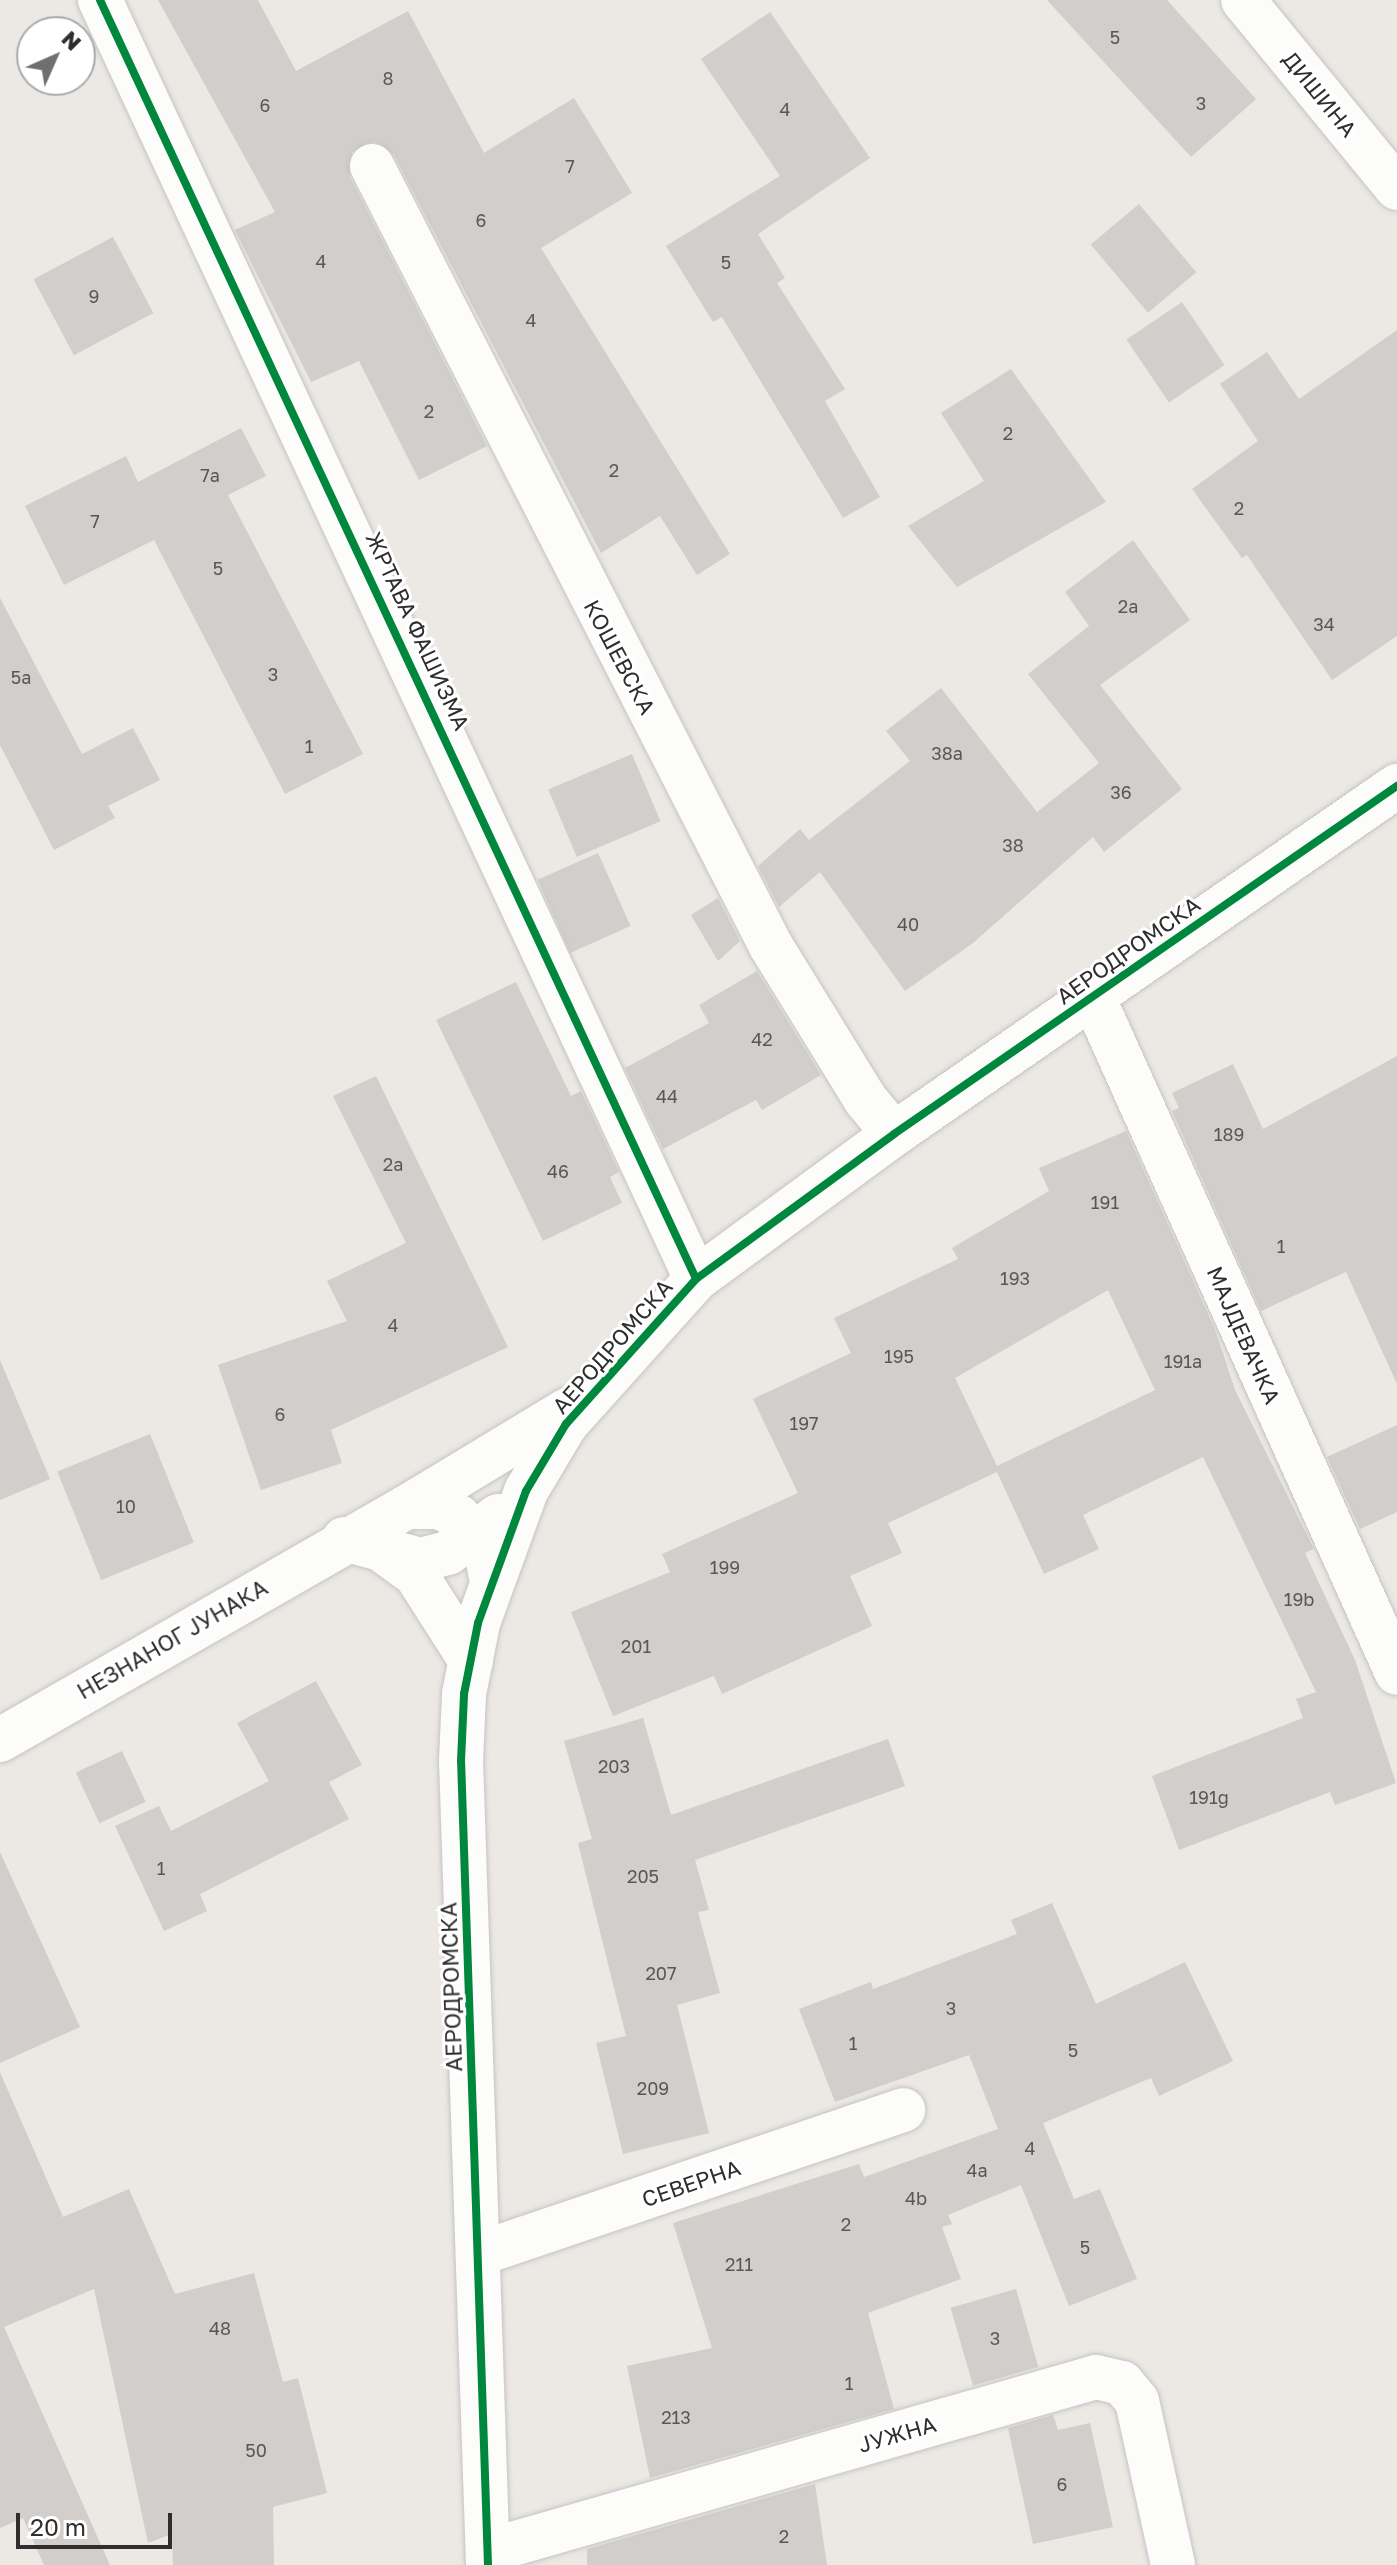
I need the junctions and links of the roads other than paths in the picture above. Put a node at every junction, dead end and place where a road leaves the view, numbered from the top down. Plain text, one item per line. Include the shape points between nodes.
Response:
1 (100, 0) edge
2 (1243, 0) edge
3 (372, 166) dead end
4 (1397, 188) edge
5 (1397, 786) edge
6 (1093, 997) junction
7 (894, 1134) junction
8 (696, 1279) junction
9 (600, 1383) junction
10 (526, 1491) junction
11 (407, 1507) junction
12 (475, 1536) junction
13 (344, 1539) junction
14 (386, 1553) junction
15 (492, 1581) junction
16 (471, 1661) junction
17 (1397, 1673) edge
18 (0, 1740) edge
19 (903, 2110) dead end
20 (478, 2254) junction
21 (488, 2558) edge
22 (1173, 2565) edge

1 - 8 street, ЖРТАВА ФАШИЗМА
2 - 4 street, ДИШИНА
3 - 7 street, КОШЕВСКА via 771,946 865,1099
5 - 6 street, АЕРОДРОМСКА
6 - 7 street, АЕРОДРОМСКА
6 - 17 street, МАЈДЕВАЧКА
7 - 8 street, АЕРОДРОМСКА
8 - 9 street, АЕРОДРОМСКА
9 - 10 street, АЕРОДРОМСКА
9 - 11 street, НЕЗНАНОГ ЈУНАКА via 529,1437
10 - 12 street
10 - 15 street, АЕРОДРОМСКА
11 - 12 street via 439,1507
11 - 13 street, НЕЗНАНОГ ЈУНАКА
12 - 14 street via 448,1553 421,1560
12 - 15 street
13 - 14 street
13 - 18 street, НЕЗНАНОГ ЈУНАКА
14 - 16 street via 416,1575
15 - 16 street, АЕРОДРОМСКА
16 - 20 street, АЕРОДРОМСКА via 461,1761
19 - 20 street, СЕВЕРНА
20 - 21 street, АЕРОДРОМСКА
21 - 22 street, ЈУЖНА via 1096,2377 1122,2383 1137,2401

